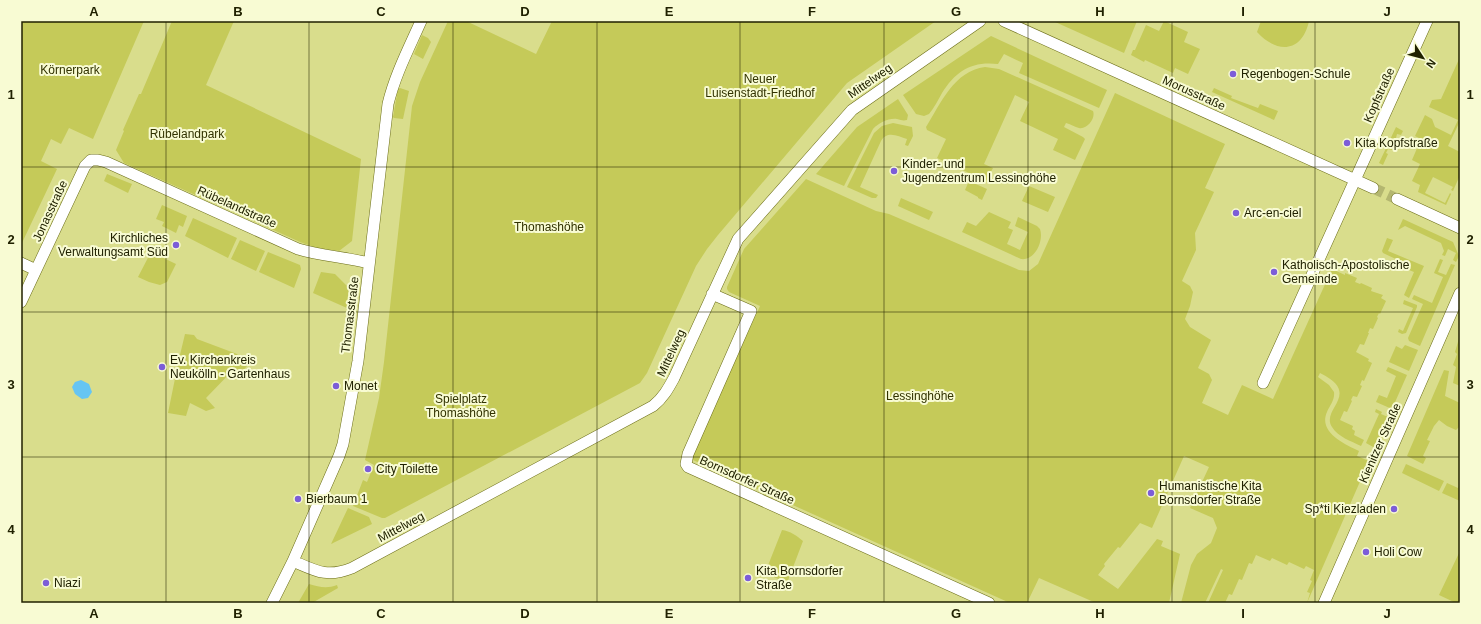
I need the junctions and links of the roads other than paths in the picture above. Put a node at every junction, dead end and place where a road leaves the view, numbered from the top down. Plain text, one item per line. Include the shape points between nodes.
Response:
1 (421, 21) edge
2 (980, 21) edge
3 (1004, 21) edge
4 (1427, 21) edge
5 (98, 160) joint
6 (1355, 180) junction
7 (1373, 188) tunnel mouth
8 (1397, 199) tunnel mouth
9 (1460, 228) edge
10 (21, 263) edge
11 (369, 263) junction
12 (36, 270) junction
13 (1460, 293) edge
14 (712, 294) junction
15 (21, 302) edge
16 (1264, 383) dead end
17 (293, 561) junction
18 (272, 603) edge
19 (989, 603) edge
20 (1324, 603) edge

1 - 11 street, Thomasstraße via 391,89
2 - 14 street, Mittelweg via 852,110 738,239
3 - 6 street, Morusstraße
4 - 6 street, Kopfstraße
5 - 11 street, Rübelandstraße via 298,249
5 - 12 street, Jonasstraße via 91,160 85,166
6 - 7 street, Morusstraße
6 - 16 street, Kopfstraße
8 - 9 street
10 - 12 street
11 - 17 street, Thomasstraße via 358,360 343,444
12 - 15 street, Jonasstraße
13 - 20 street, Kienitzer Straße
14 - 17 street, Mittelweg via 666,393 653,406 352,568 325,574
14 - 19 street, Bornsdorfer Straße via 751,311 688,454 688,467
17 - 18 street, Thomasstraße

